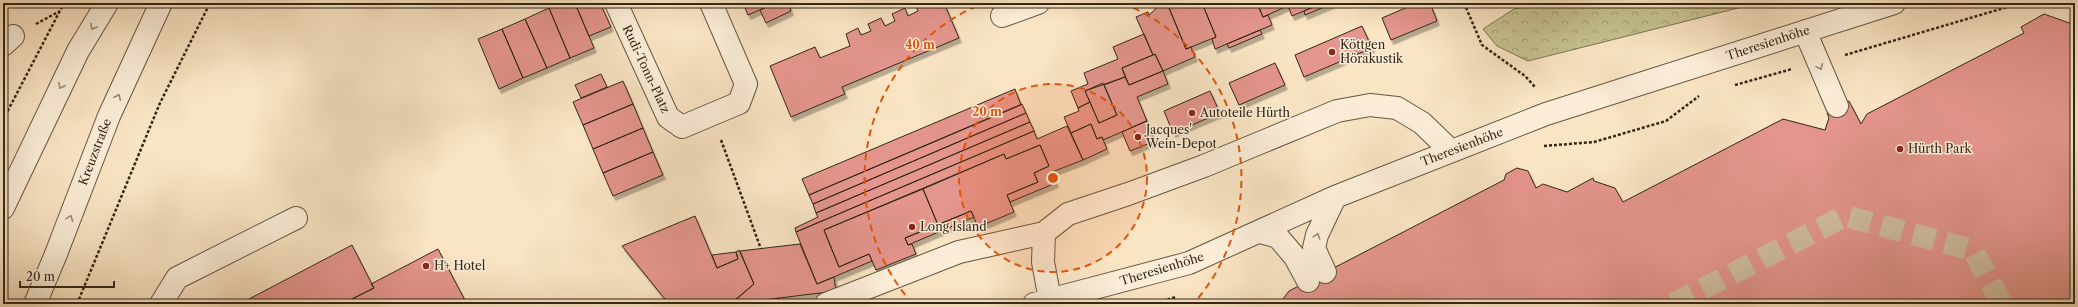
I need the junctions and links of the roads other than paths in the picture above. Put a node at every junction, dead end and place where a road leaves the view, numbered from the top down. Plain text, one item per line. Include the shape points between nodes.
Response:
1 (107, 3) edge
2 (161, 3) edge
3 (616, 3) edge
4 (711, 3) edge
5 (1038, 3) edge
6 (1894, 3) edge
7 (1002, 16) dead end
8 (1805, 31) junction
9 (1837, 106) dead end
10 (1452, 151) junction
11 (1335, 197) junction
12 (3, 208) edge
13 (296, 218) dead end
14 (1260, 232) junction
15 (1044, 233) junction
16 (1042, 302) edge
17 (35, 304) edge
18 (161, 304) edge
19 (826, 304) edge

1 -> 12 street via 78,51
17 -> 2 street, Kreuzstraße via 109,116
3 - 4 street, Rudi-Tonn-Platz via 668,116 682,127 739,103 746,84
5 - 7 street
6 - 8 street, Theresienhöhe
8 -> 9 street
8 - 10 street, Theresienhöhe via 1546,114
10 - 11 street, Theresienhöhe
10 - 15 street via 1422,123 1397,108 1370,105 1337,111 1204,166 1068,214
11 - 14 street, Theresienhöhe
14 -> 11 street via 1278,237 1317,277 1314,248 1317,235
13 - 18 street via 177,278
14 - 16 street, Theresienhöhe via 1189,263
15 - 16 street
15 - 19 street via 959,252

